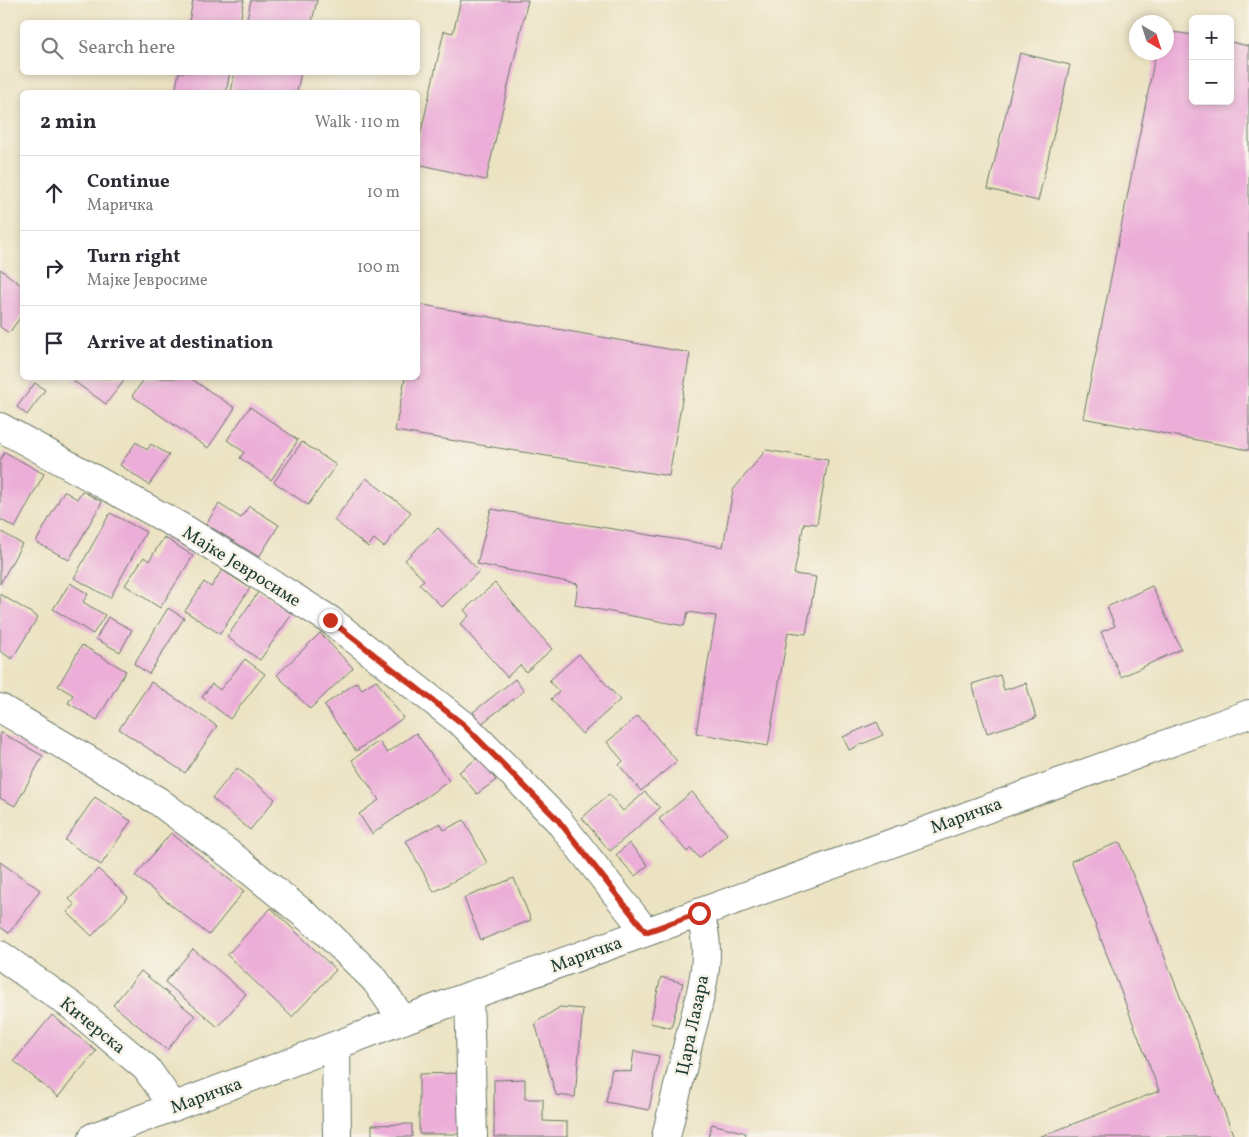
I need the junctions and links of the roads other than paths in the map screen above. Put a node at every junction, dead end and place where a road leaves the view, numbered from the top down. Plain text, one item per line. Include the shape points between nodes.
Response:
1 (0, 427) edge
2 (0, 708) edge
3 (1249, 714) edge
4 (699, 913) junction
5 (646, 932) junction
6 (0, 955) edge
7 (469, 996) junction
8 (402, 1020) junction
9 (336, 1046) junction
10 (174, 1107) junction
11 (93, 1137) edge
12 (337, 1137) edge
13 (473, 1137) edge
14 (666, 1137) edge

1 - 5 street, Мајке Јевросиме via 188,531 330,620 464,725 558,820
2 - 8 street via 158,801 232,856 325,931 375,980
3 - 4 street, Маричка
4 - 5 street, Маричка
4 - 14 street, Цара Лазара via 706,942 704,977
5 - 7 street, Маричка
6 - 10 street, Кичерска via 72,1006 146,1068
7 - 8 street, Маричка
7 - 13 street
8 - 9 street, Маричка
9 - 10 street, Маричка
9 - 12 street
10 - 11 street, Маричка

